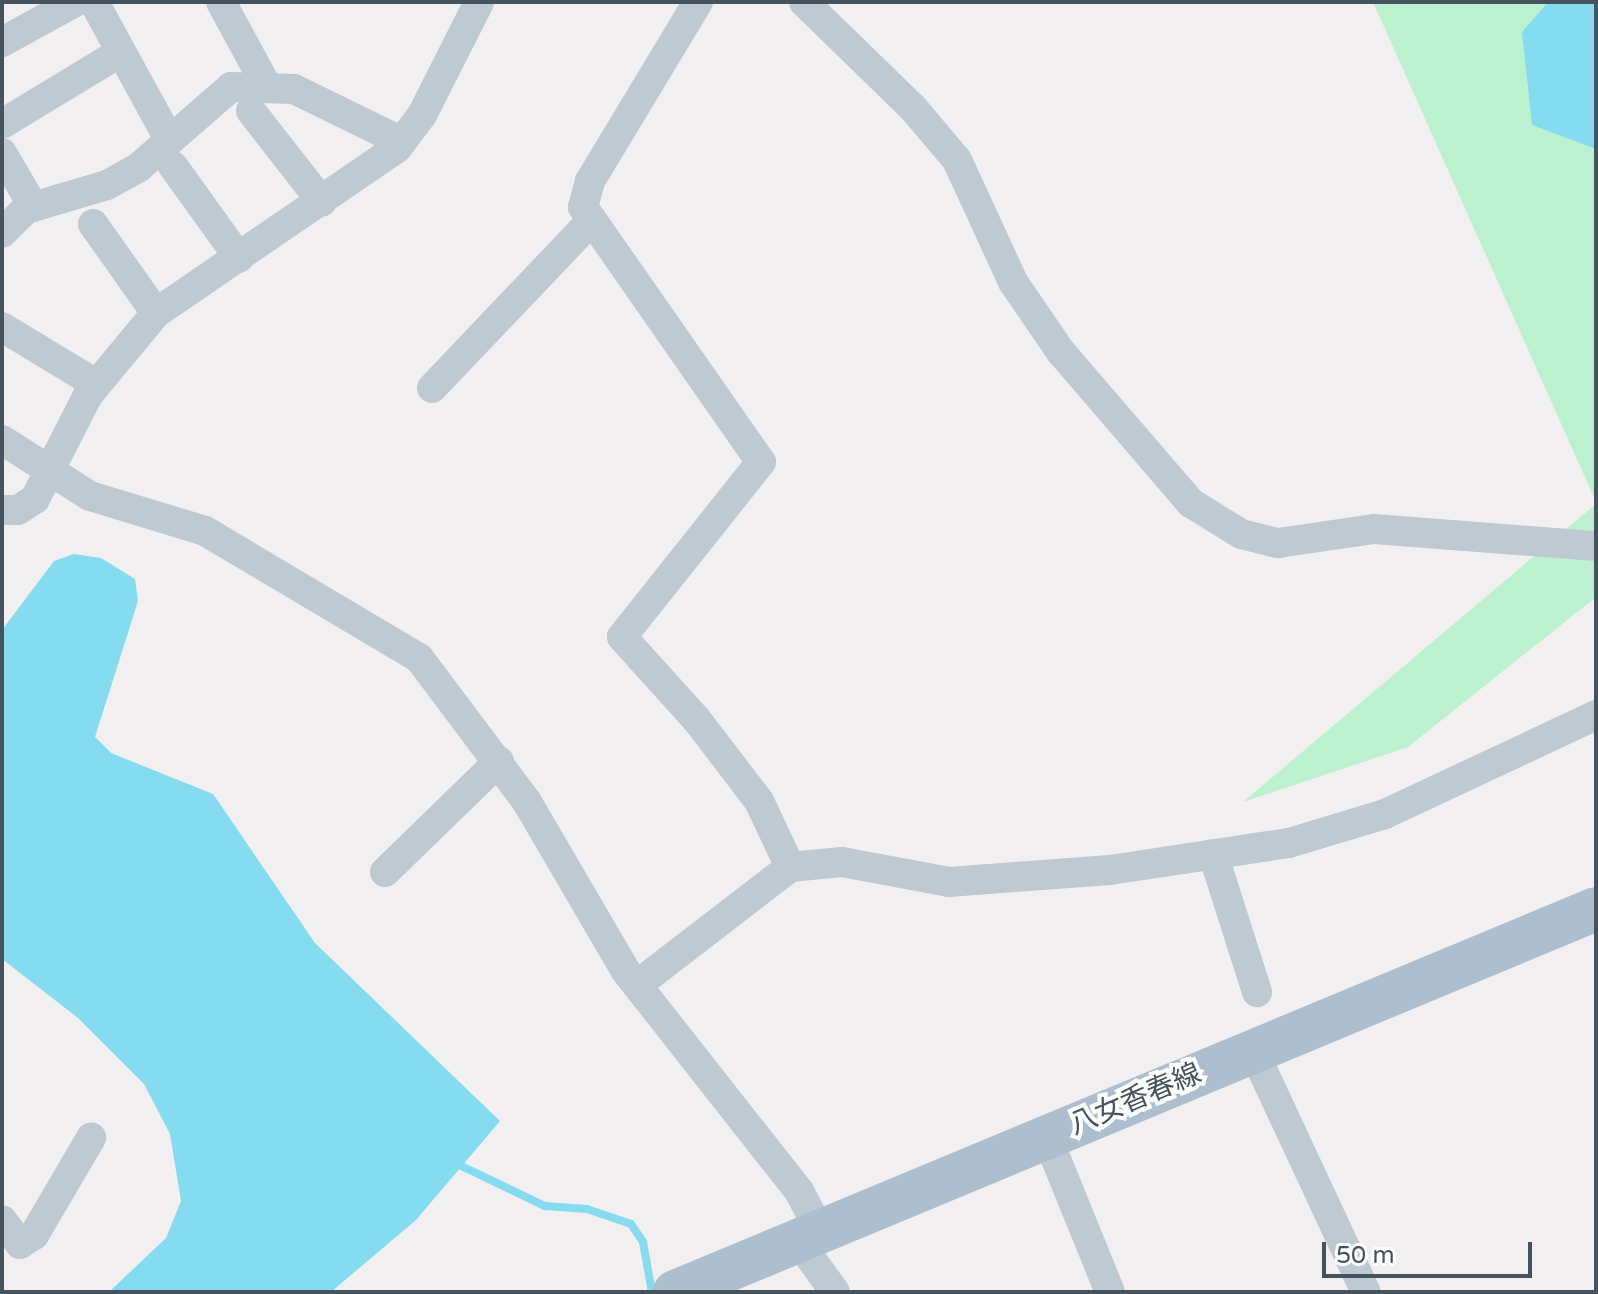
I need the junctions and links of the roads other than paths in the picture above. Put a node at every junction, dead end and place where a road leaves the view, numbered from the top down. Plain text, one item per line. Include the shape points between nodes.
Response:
1 (75, 2) edge
2 (94, 2) edge
3 (221, 2) edge
4 (479, 2) edge
5 (698, 2) edge
6 (804, 2) edge
7 (2, 42) edge
8 (121, 52) junction
9 (259, 98) junction
10 (2, 124) edge
11 (402, 142) junction
12 (2, 153) edge
13 (171, 153) junction
14 (322, 202) junction
15 (33, 206) junction
16 (592, 220) junction
17 (93, 224) dead end
18 (2, 233) edge
19 (239, 258) junction
20 (156, 313) junction
21 (2, 327) edge
22 (96, 384) junction
23 (432, 388) dead end
24 (2, 440) edge
25 (53, 471) junction
26 (2, 510) edge
27 (1596, 546) edge
28 (1596, 715) edge
29 (499, 761) junction
30 (1213, 854) junction
31 (790, 867) junction
32 (385, 872) dead end
33 (1596, 909) edge
34 (637, 985) junction
35 (1257, 992) dead end
36 (1252, 1048) junction
37 (1047, 1137) junction
38 (91, 1138) dead end
39 (2, 1220) edge
40 (810, 1237) junction
41 (686, 1288) edge
42 (835, 1292) edge
43 (1110, 1292) edge
44 (1366, 1292) edge

1 - 7 street
2 - 8 street
3 - 9 street
4 - 11 street via 422,115
5 - 16 street via 590,181 583,207
6 - 27 street via 913,108 957,160 1013,282 1061,352 1191,503 1241,534 1278,543 1374,529
8 - 10 street
8 - 13 street
9 - 11 street via 294,89
9 - 13 street via 231,87
9 - 14 street
11 - 14 street
12 - 15 street
13 - 15 street via 107,185
13 - 19 street
14 - 19 street
15 - 18 street
16 - 23 street
16 - 31 street via 761,462 622,637 697,720 759,801
17 - 20 street
19 - 20 street
20 - 22 street
21 - 22 street
22 - 25 street
24 - 25 street
25 - 26 street via 35,499 18,510
25 - 29 street via 90,496 205,531 419,658
28 - 30 street via 1385,814 1289,843
29 - 32 street
29 - 34 street
30 - 31 street via 1110,870 949,882 842,862
30 - 35 street
31 - 34 street
33 - 36 main road, 八女香春線
34 - 40 street via 799,1191
36 - 37 main road, 八女香春線
36 - 44 street
37 - 40 main road, 八女香春線
37 - 43 street
38 - 39 street via 34,1235 20,1244
40 - 41 main road, 八女香春線
40 - 42 street

